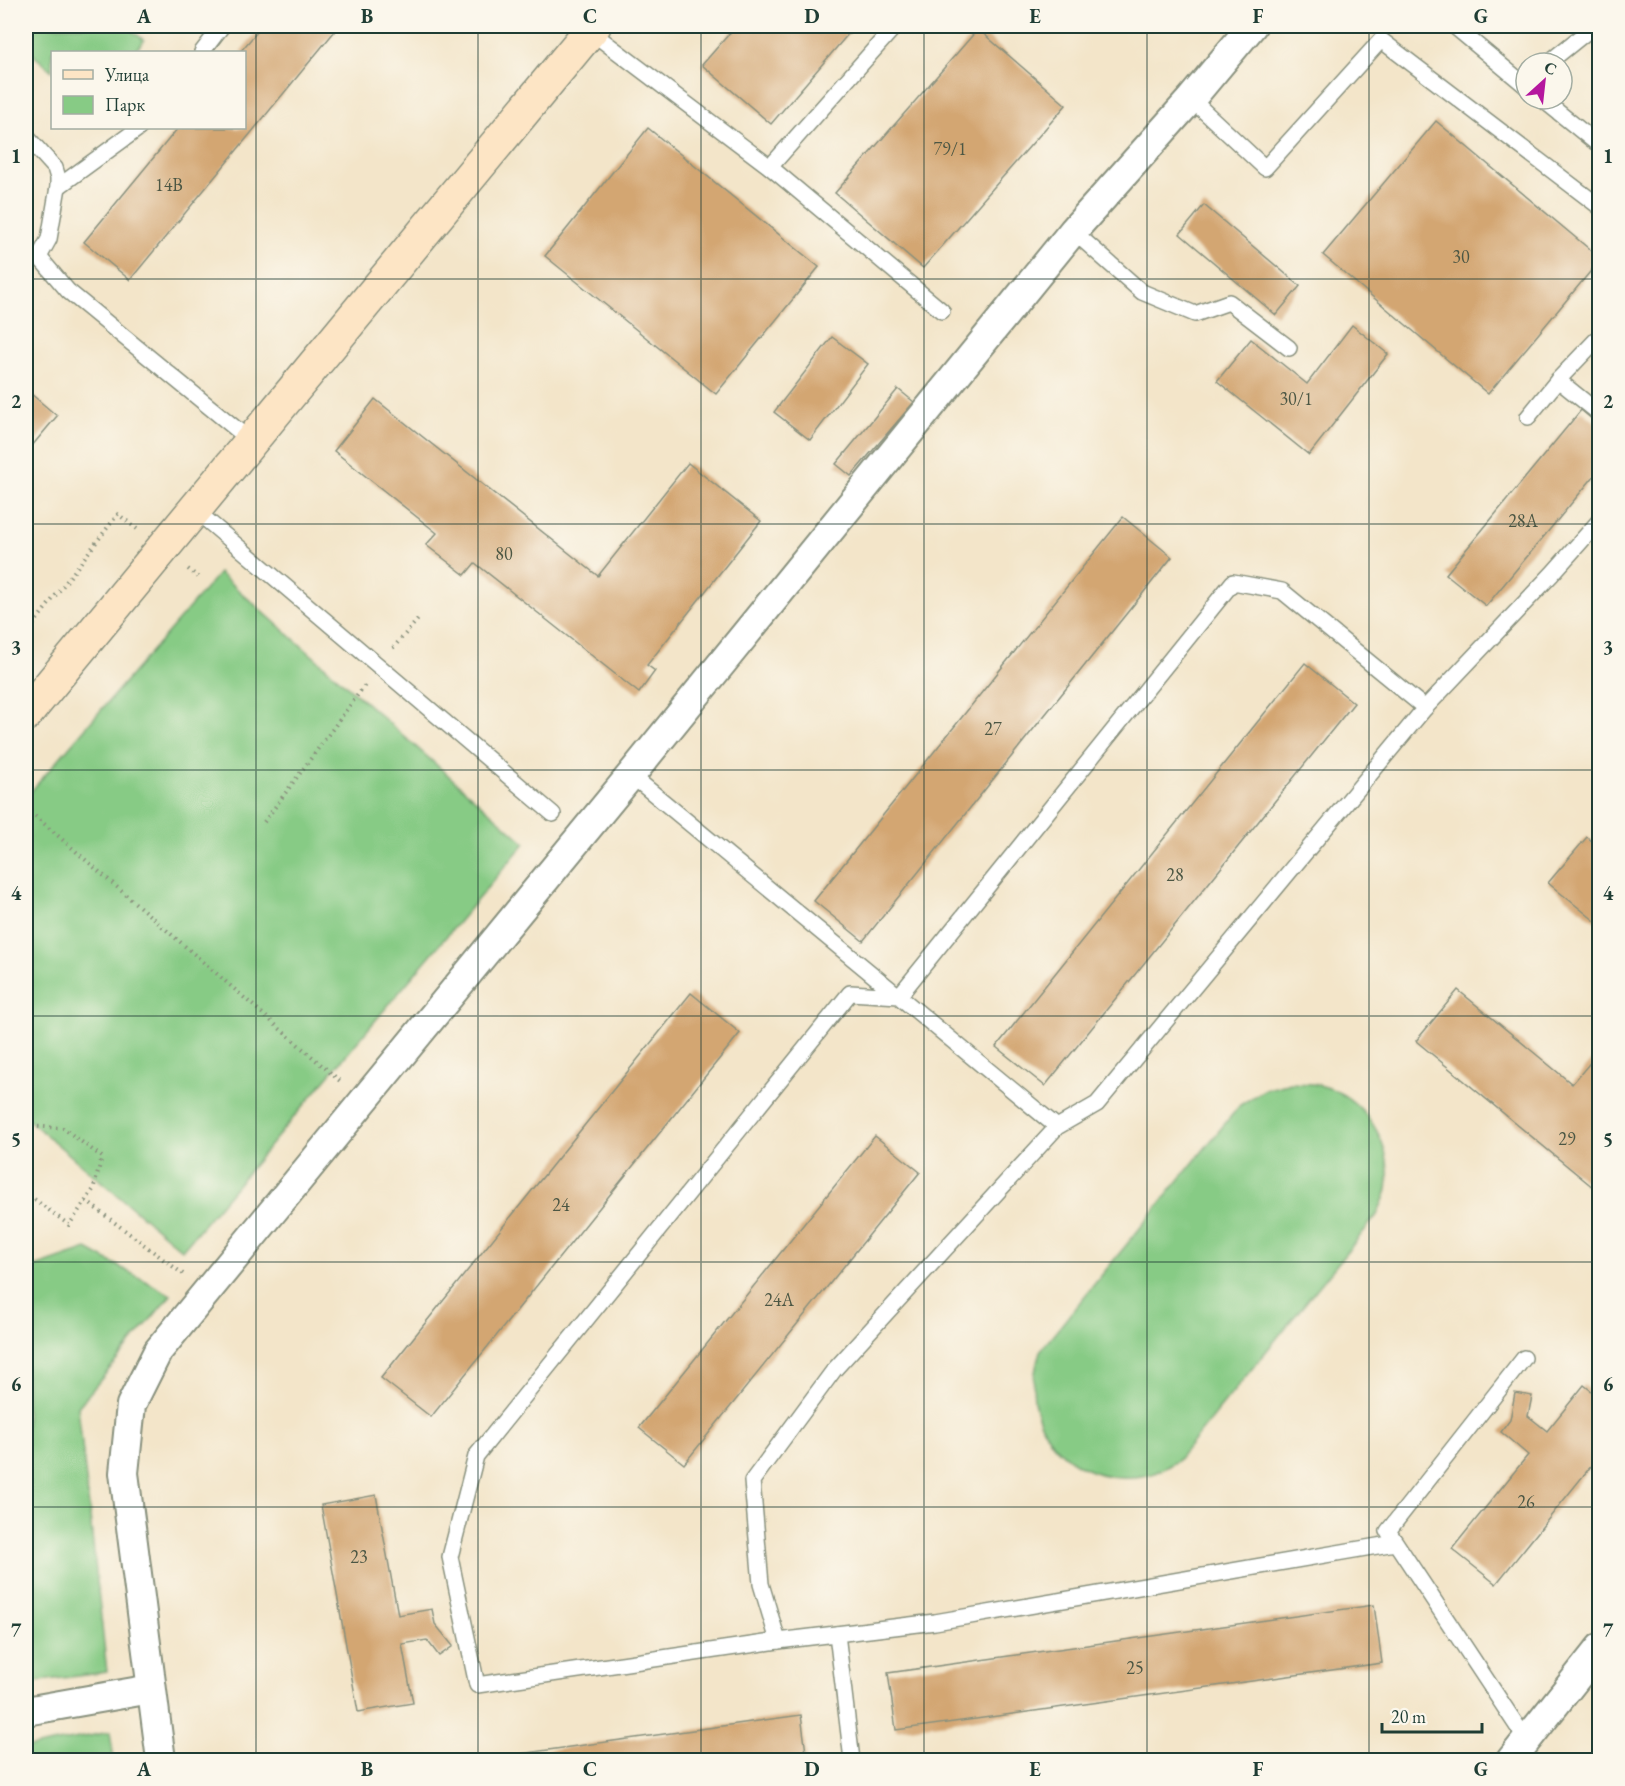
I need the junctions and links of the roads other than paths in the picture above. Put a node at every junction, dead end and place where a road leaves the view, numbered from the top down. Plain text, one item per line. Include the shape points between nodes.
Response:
1 (222, 26) edge
2 (895, 26) edge
3 (1252, 26) edge
4 (1454, 26) edge
5 (1594, 26) edge
6 (592, 28) edge
7 (203, 51) edge
8 (1563, 51) edge
9 (1514, 74) edge
10 (1191, 99) junction
11 (1557, 111) edge
12 (138, 129) edge
13 (26, 136) edge
14 (1599, 146) edge
15 (770, 167) junction
16 (58, 187) junction
17 (1599, 207) edge
18 (1073, 231) junction
19 (32, 260) edge
20 (942, 311) dead end
21 (1599, 336) edge
22 (1289, 348) dead end
23 (1558, 380) junction
24 (1599, 414) edge
25 (1528, 417) dead end
26 (251, 441) junction
27 (195, 510) junction
28 (1599, 520) edge
29 (1425, 708) junction
30 (27, 709) edge
31 (631, 775) junction
32 (553, 814) dead end
33 (898, 996) junction
34 (1057, 1127) junction
35 (1524, 1358) dead end
36 (1395, 1543) junction
37 (837, 1634) junction
38 (778, 1641) junction
39 (1599, 1648) edge
40 (150, 1689) junction
41 (26, 1711) edge
42 (1519, 1751) edge
43 (161, 1761) edge
44 (852, 1761) edge

1 - 7 lane
2 - 15 lane
3 - 10 street
4 - 9 lane
5 - 8 lane
6 - 15 lane
6 - 26 street
10 - 17 lane via 1265,168 1381,40
10 - 18 street
11 - 14 lane
12 - 16 lane
13 - 16 lane via 55,168
15 - 20 lane
16 - 19 lane via 49,239
18 - 22 lane via 1142,292 1195,314 1229,302
18 - 31 street
19 - 26 lane
21 - 23 lane
23 - 24 lane
23 - 25 lane
26 - 27 street
27 - 30 street
27 - 32 lane
28 - 29 lane
29 - 33 lane via 1281,591 1233,582
29 - 34 lane via 1097,1104
31 - 33 lane
31 - 40 street via 158,1351 131,1405 124,1473
33 - 34 lane
33 - 38 lane via 850,993 476,1456 450,1557 477,1685
34 - 38 lane via 834,1370 752,1481 761,1584
35 - 36 lane via 1388,1531
36 - 37 lane via 935,1622
36 - 42 lane
37 - 38 lane
37 - 44 lane
39 - 42 street
40 - 41 street
40 - 43 street

